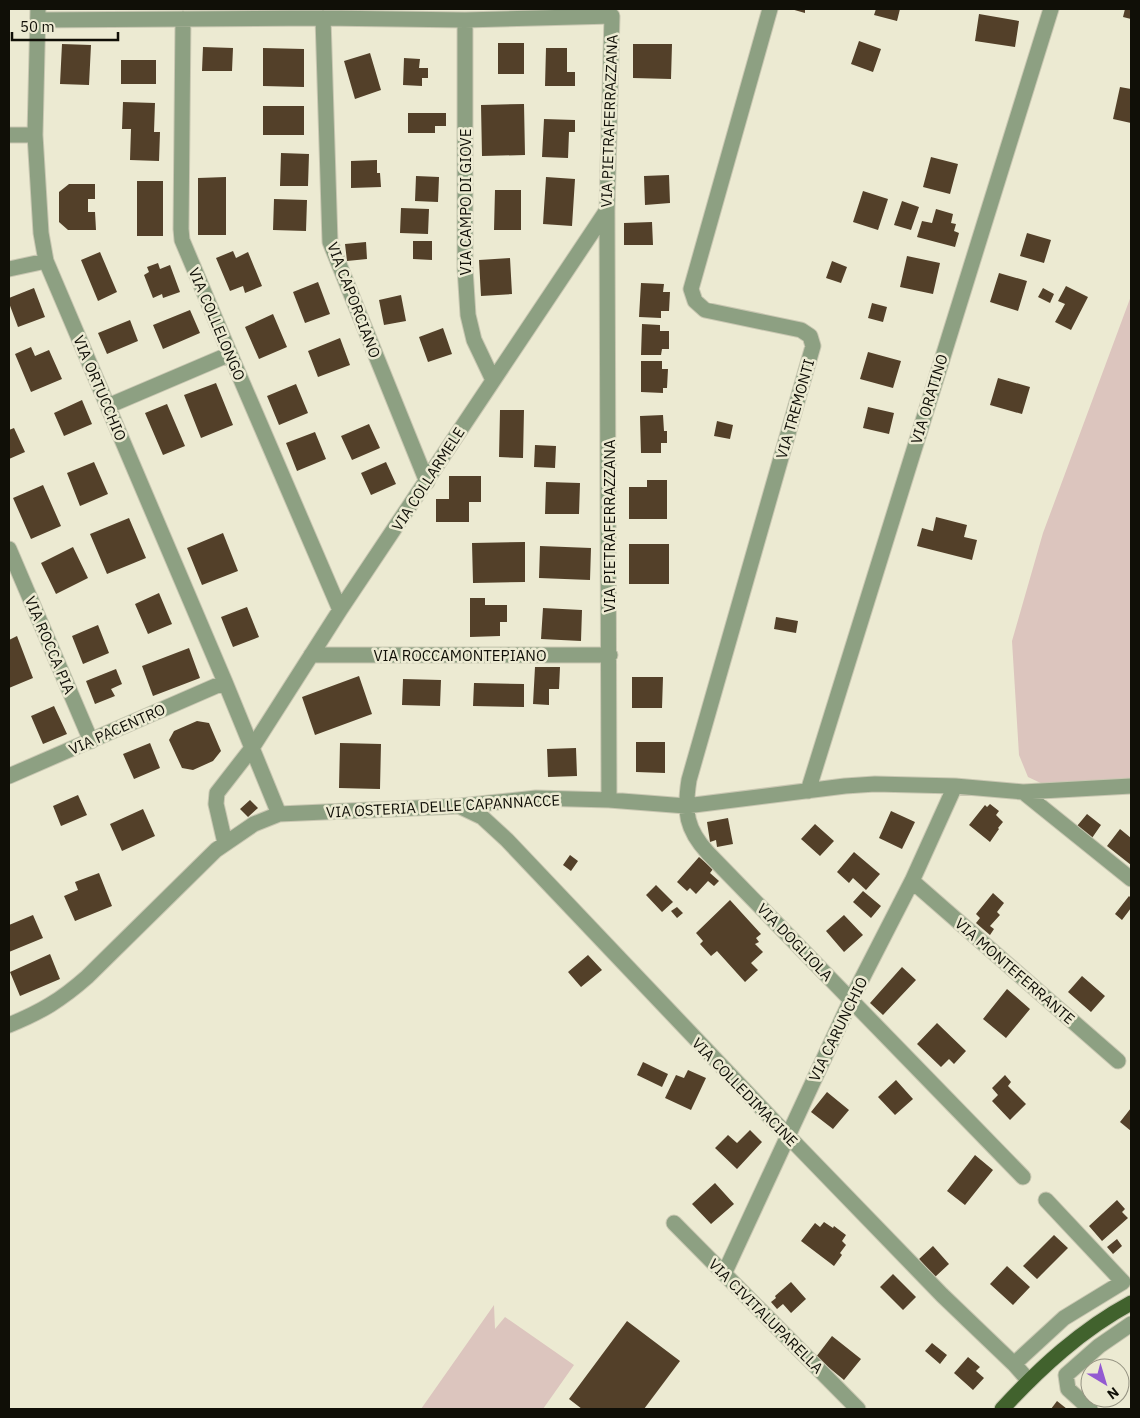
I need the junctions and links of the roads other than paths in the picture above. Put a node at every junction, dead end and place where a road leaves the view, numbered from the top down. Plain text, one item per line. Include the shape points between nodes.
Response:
1 (770, 9) edge
2 (1051, 9) edge
3 (38, 14) edge
4 (323, 18) junction
5 (183, 19) junction
6 (465, 20) junction
7 (9, 135) edge
8 (36, 135) junction
9 (607, 210) junction
10 (46, 261) junction
11 (9, 269) edge
12 (230, 354) junction
13 (493, 380) junction
14 (108, 406) junction
15 (427, 482) junction
16 (9, 549) edge
17 (340, 610) junction
18 (311, 655) junction
19 (610, 655) junction
20 (225, 682) junction
21 (91, 741) junction
22 (252, 748) junction
23 (9, 776) edge
24 (955, 786) junction
25 (1131, 786) edge
26 (808, 791) junction
27 (1023, 792) junction
28 (609, 800) junction
29 (460, 806) junction
30 (686, 806) junction
31 (279, 814) junction
32 (225, 843) junction
33 (1131, 879) edge
34 (912, 881) junction
35 (851, 1000) junction
36 (9, 1025) edge
37 (1118, 1061) dead end
38 (788, 1136) junction
39 (1024, 1177) dead end
40 (1046, 1200) dead end
41 (674, 1223) dead end
42 (724, 1274) junction
43 (1127, 1280) edge
44 (1131, 1303) edge
45 (1131, 1324) edge
46 (1014, 1364) junction
47 (1029, 1381) junction
48 (858, 1409) edge
49 (1002, 1409) edge
50 (1090, 1409) edge

1 - 30 street, VIA TREMONTI via 691,289 695,301 705,310 801,330 810,336 812,346 690,780
2 - 26 street, VIA ORATINO
3 - 5 street, VIA PIETRAFERRAZZANA
3 - 8 street, VIA ORTUCCHIO
4 - 5 street, VIA PIETRAFERRAZZANA
4 - 6 street, VIA PIETRAFERRAZZANA
4 - 15 street, VIA CAPORCIANO via 330,242
5 - 12 street, VIA COLLELONGO via 182,240
6 - 9 street, VIA PIETRAFERRAZZANA via 612,16
6 - 13 street, VIA CAMPO DI GIOVE via 466,287 471,328
7 - 8 street
8 - 10 street, VIA ORTUCCHIO via 40,233
9 - 13 street, VIA COLLARMELE
9 - 19 street, VIA PIETRAFERRAZZANA
10 - 11 street
10 - 14 street, VIA ORTUCCHIO
12 - 14 street
12 - 17 street, VIA COLLELONGO
13 - 15 street, VIA COLLARMELE
14 - 20 street, VIA ORTUCCHIO
15 - 17 street, VIA COLLARMELE
16 - 21 street, VIA ROCCA PIA
17 - 18 street, VIA COLLARMELE
18 - 19 street, VIA ROCCAMONTEPIANO
18 - 22 street, VIA COLLARMELE
19 - 28 street, VIA PIETRAFERRAZZANA
20 - 21 street, VIA PACENTRO
20 - 22 street, VIA ORTUCCHIO
21 - 23 street, VIA PACENTRO
22 - 31 street, VIA ORTUCCHIO
22 - 32 street via 217,794 216,804
24 - 26 street, VIA OSTERIA DELLE CAPANNACCE via 875,784
24 - 27 street, VIA OSTERIA DELLE CAPANNACCE
24 - 34 street, VIA CARUNCHIO
25 - 27 street, VIA OSTERIA DELLE CAPANNACCE
26 - 30 street, VIA OSTERIA DELLE CAPANNACCE
27 - 33 street
28 - 29 street, VIA OSTERIA DELLE CAPANNACCE via 536,798
28 - 30 street, VIA OSTERIA DELLE CAPANNACCE
29 - 31 street, VIA OSTERIA DELLE CAPANNACCE
29 - 38 street, VIA COLLEDIMACINE via 482,817 506,840
30 - 35 street, VIA DOGLIOLA via 691,830 698,842
31 - 32 street, VIA OSTERIA DELLE CAPANNACCE via 254,824
32 - 36 street, VIA OSTERIA DELLE CAPANNACCE via 64,997
34 - 35 street, VIA CARUNCHIO
34 - 37 street, VIA MONTEFERRANTE
35 - 38 street, VIA CARUNCHIO
35 - 39 street, VIA DOGLIOLA
38 - 42 street, VIA CARUNCHIO
38 - 46 street, VIA COLLEDIMACINE via 942,1295
40 - 43 street
41 - 42 street, VIA CIVITALUPARELLA
42 - 48 street, VIA CIVITALUPARELLA
43 - 46 street via 1064,1318
44 - 47 main road via 1075,1340
45 - 50 street via 1066,1375 1068,1389
46 - 47 street, VIA COLLEDIMACINE
47 - 49 main road

